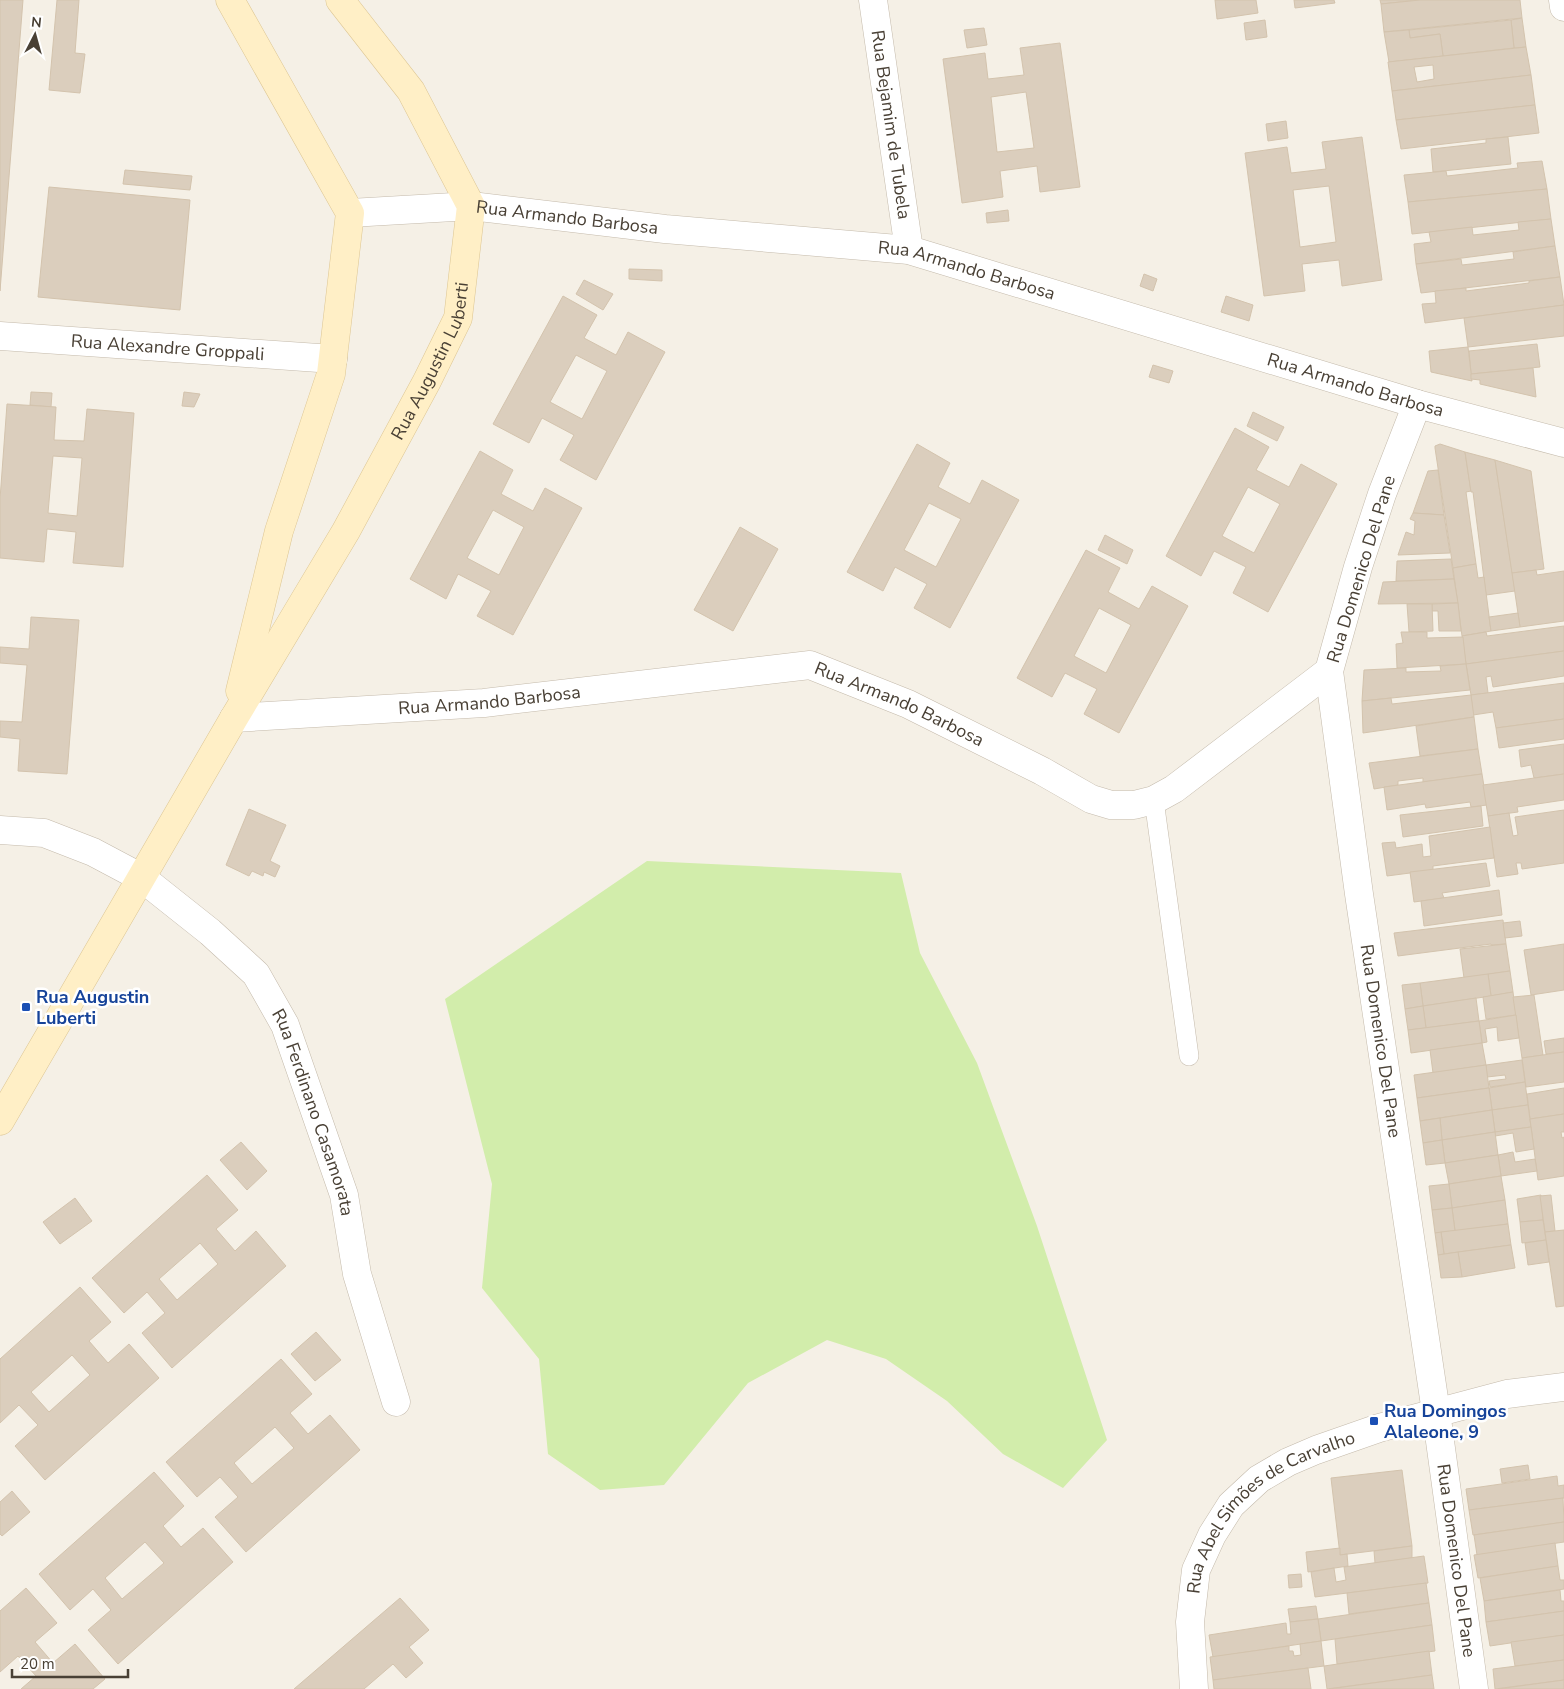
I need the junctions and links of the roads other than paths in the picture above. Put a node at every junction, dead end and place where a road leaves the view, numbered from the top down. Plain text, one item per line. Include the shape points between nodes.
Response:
1 (230, 0) edge
2 (340, 0) edge
3 (873, 0) edge
4 (1563, 0) edge
5 (1564, 7) edge
6 (471, 206) junction
7 (350, 213) junction
8 (909, 250) junction
9 (0, 336) edge
10 (333, 359) junction
11 (1417, 404) junction
12 (1564, 443) edge
13 (1329, 671) junction
14 (234, 718) junction
15 (1154, 800) junction
16 (0, 830) edge
17 (142, 878) junction
18 (1190, 1056) dead end
19 (0, 1121) edge
20 (1564, 1387) edge
21 (396, 1402) dead end
22 (1436, 1412) junction
23 (1194, 1689) edge
24 (1474, 1689) edge

1 - 7 street
2 - 6 street via 411,91
3 - 8 street, Rua Bejamim de Tubela
4 - 5 street
6 - 7 street, Rua Armando Barbosa
6 - 8 street, Rua Armando Barbosa via 665,229
6 - 14 street, Rua Augustin Luberti via 458,318 346,531
7 - 10 street, Rua Augustin Luberti
8 - 11 street, Rua Armando Barbosa
9 - 10 street, Rua Alexandre Groppali
10 - 14 street, Rua Augustin Luberti via 332,374 279,531
11 - 12 street, Rua Armando Barbosa
11 - 13 street, Rua Domenico Del Pane via 1382,494
13 - 15 street, Rua Armando Barbosa via 1174,789
13 - 22 street, Rua Domenico Del Pane
14 - 15 street, Rua Armando Barbosa via 484,703 810,666 908,704 1091,799 1111,805 1134,805
14 - 17 street, Rua Augustin Luberti
15 - 18 lane
16 - 17 street, Rua Ferdinano Casamorata via 44,833 93,852
17 - 19 street, Rua Augustin Luberti
17 - 21 street, Rua Ferdinano Casamorata via 256,974 284,1025 344,1195 357,1274
20 - 22 street, Rua Abel Simões de Carvalho via 1507,1394
22 - 23 street, Rua Abel Simões de Carvalho via 1380,1428 1288,1462 1259,1479 1230,1505 1196,1570 1190,1622
22 - 24 street, Rua Domenico Del Pane

